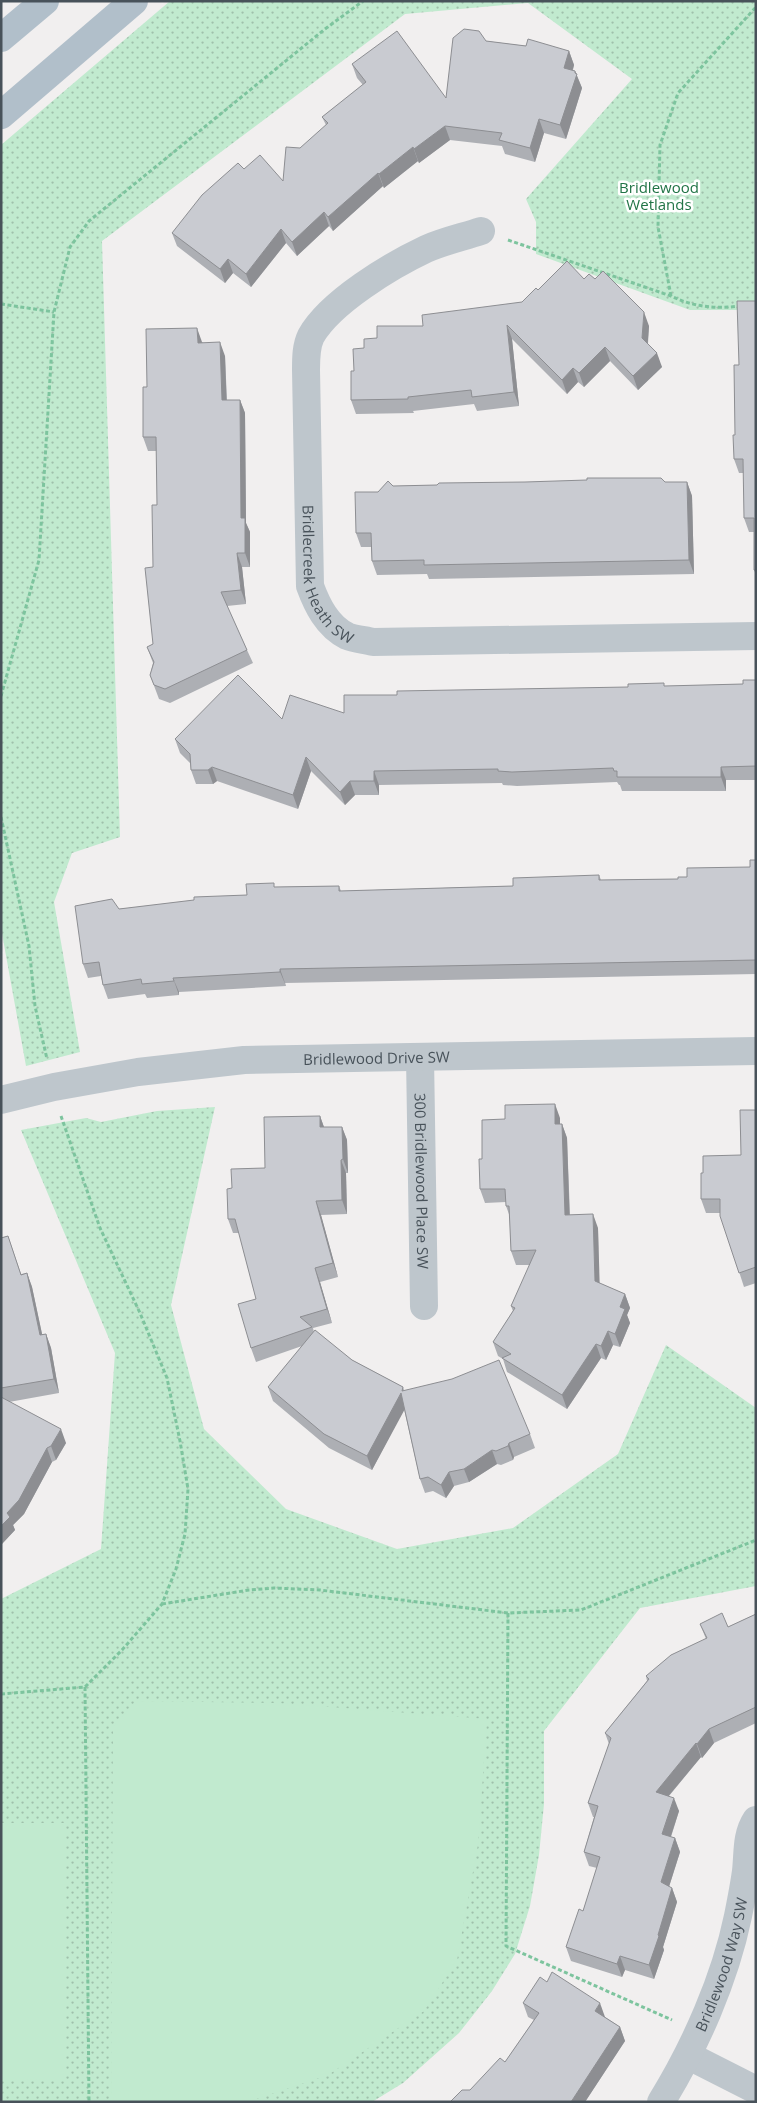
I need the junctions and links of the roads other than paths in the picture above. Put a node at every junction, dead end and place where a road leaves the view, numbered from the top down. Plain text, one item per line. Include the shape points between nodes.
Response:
1 (45, 1) edge
2 (134, 1) edge
3 (1, 38) edge
4 (1, 115) edge
5 (481, 231) road end
6 (756, 636) edge
7 (756, 1051) edge
8 (420, 1057) junction
9 (1, 1100) edge
10 (424, 1306) dead end
11 (756, 1820) edge
12 (694, 2044) junction
13 (756, 2090) edge
14 (661, 2102) edge

1 - 3 main road
2 - 4 main road
5 - 6 street, Bridlecreek Heath SW via 427,248 385,271 332,311 311,337 306,353 310,586 318,606 329,622 346,636 374,642
7 - 8 street, Bridlewood Drive SW
8 - 9 street, Bridlewood Drive SW via 236,1061 138,1072
8 - 10 street, 300 Bridlewood Place SW
11 - 12 street, Bridlewood Way SW via 747,1845 746,1871 728,1953
12 - 13 street
12 - 14 street, Bridlewood Way SW

